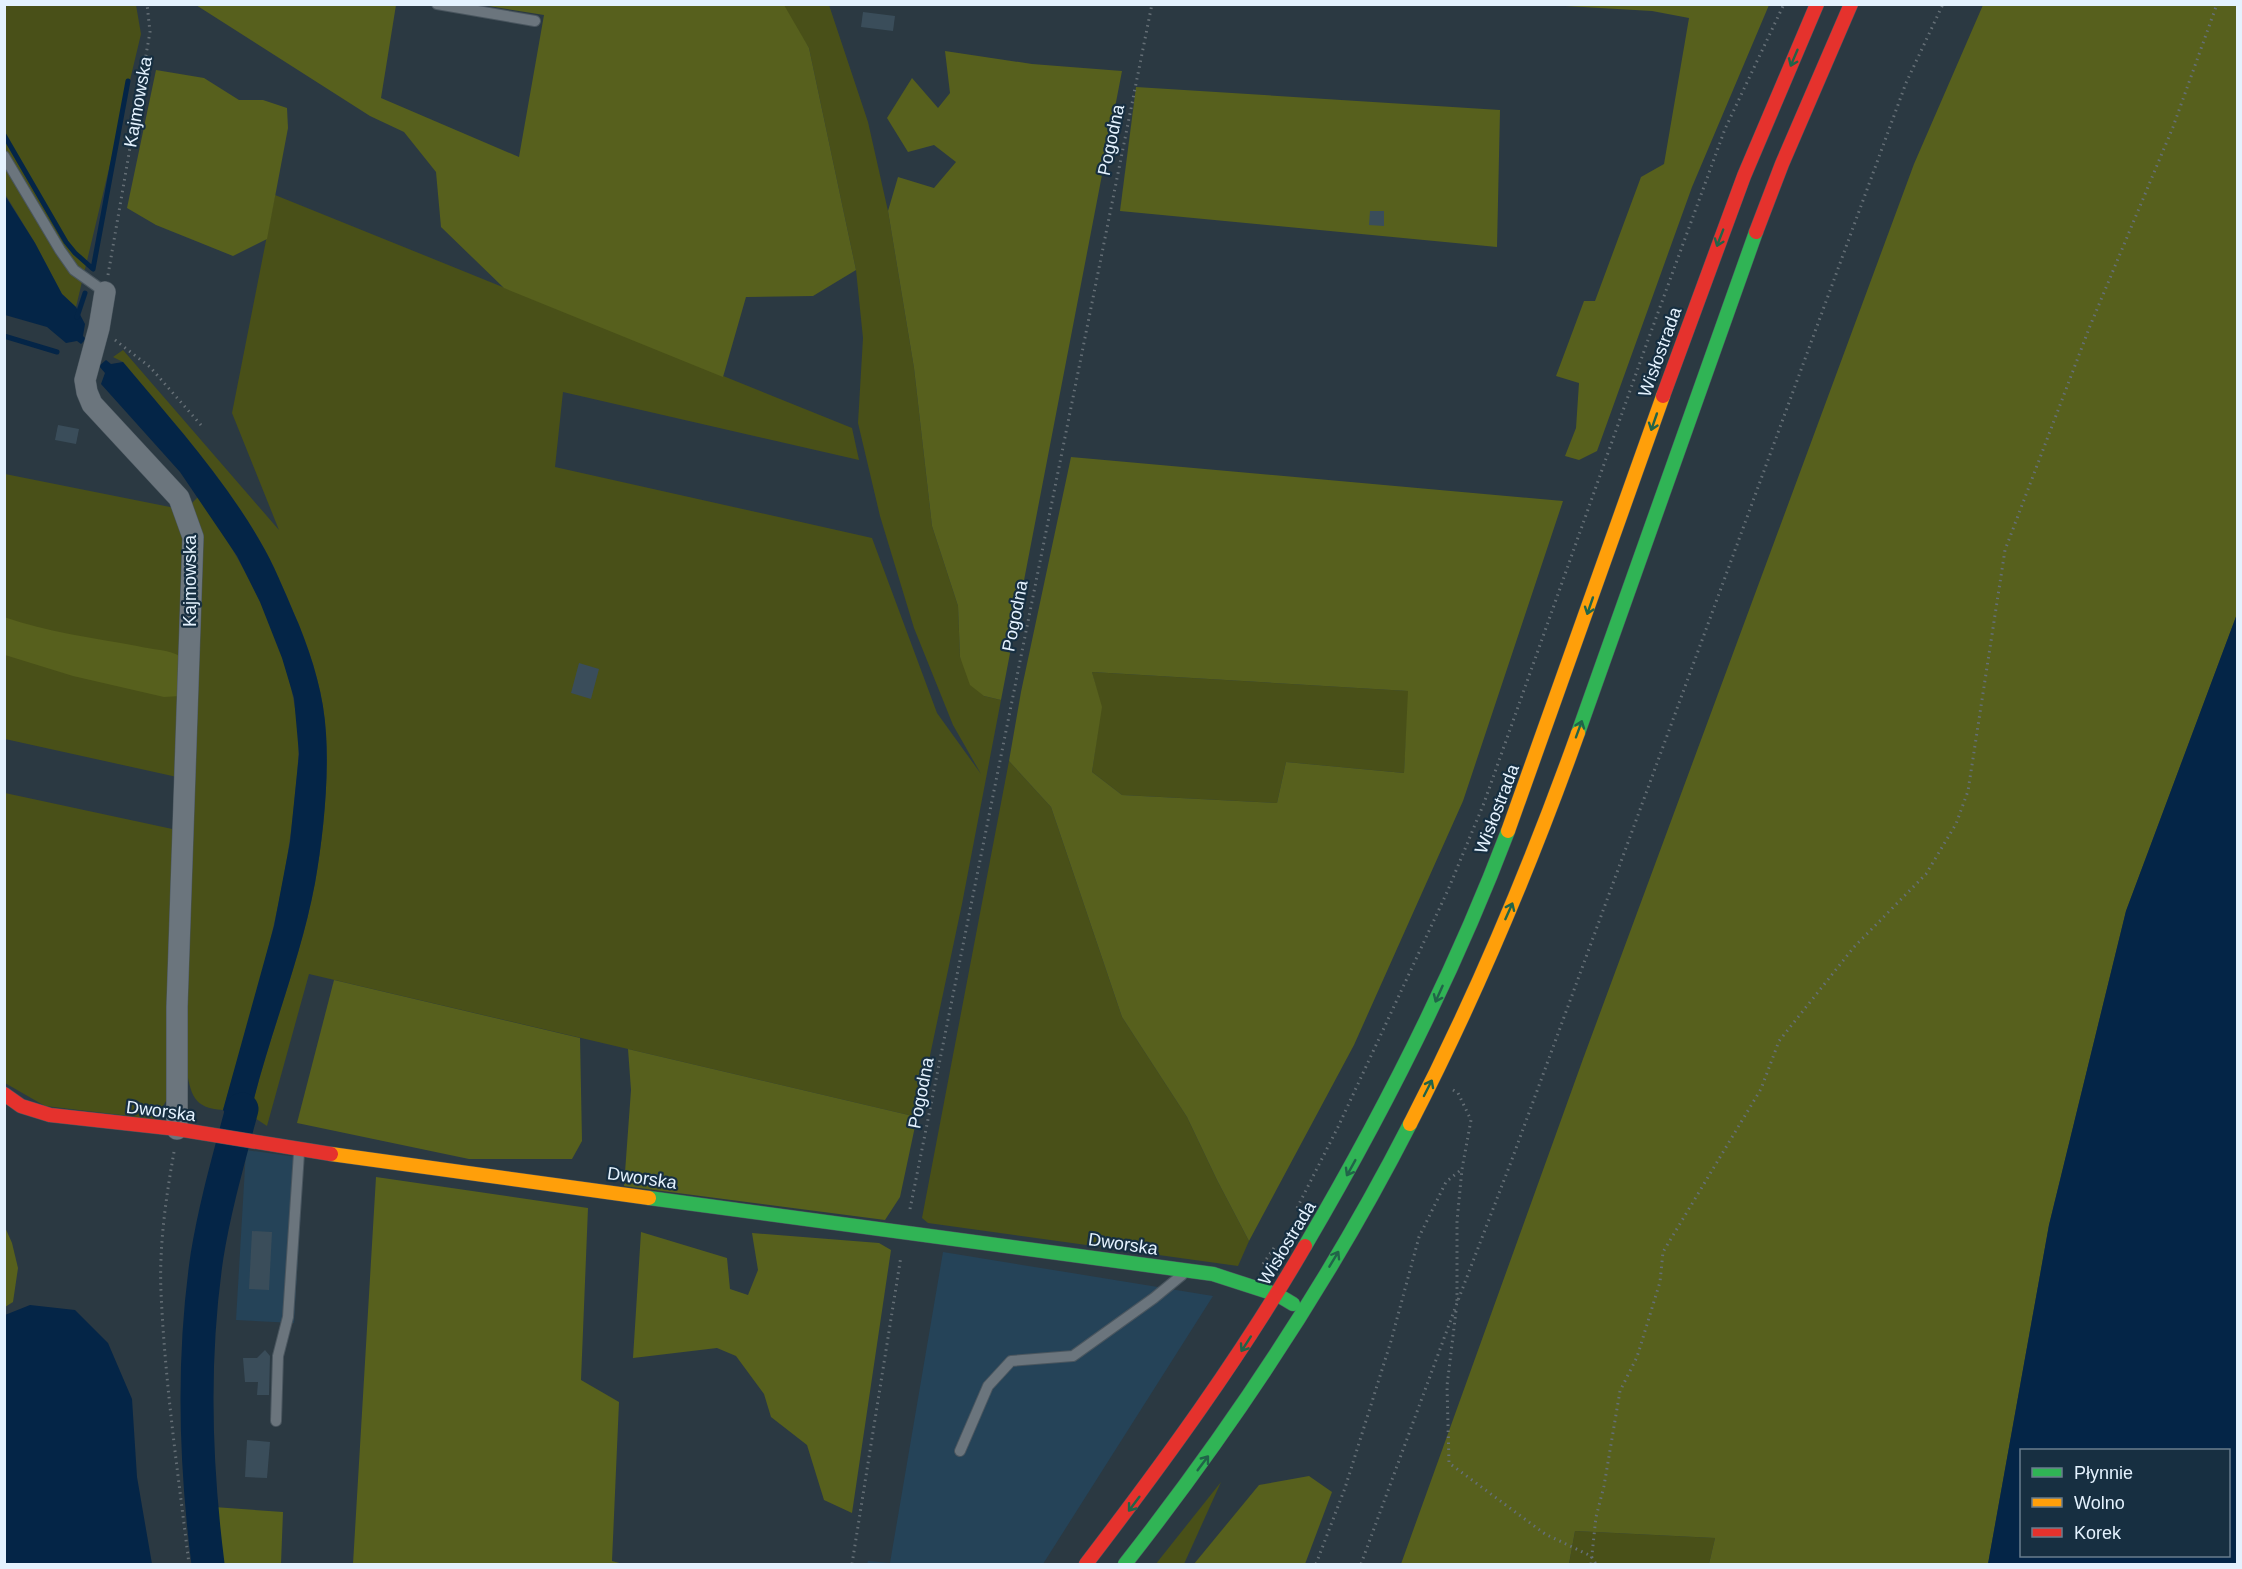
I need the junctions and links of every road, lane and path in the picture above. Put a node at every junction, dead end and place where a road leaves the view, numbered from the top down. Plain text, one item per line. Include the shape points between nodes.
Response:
1 (147, 4) edge
2 (437, 4) edge
3 (1152, 4) edge
4 (1784, 4) edge
5 (1817, 4) edge
6 (1851, 4) edge
7 (1943, 4) edge
8 (2217, 4) edge
9 (535, 21) dead end
10 (4, 156) edge
11 (105, 292) junction
12 (99, 328) junction
13 (201, 425) dead end
14 (1434, 1078) junction
15 (4, 1094) edge
16 (177, 1129) junction
17 (299, 1150) junction
18 (1462, 1168) junction
19 (1293, 1215) dead end
20 (905, 1233) junction
21 (1279, 1239) dead end
22 (1187, 1270) junction
23 (1249, 1285) junction
24 (1278, 1295) junction
25 (1456, 1304) junction
26 (1304, 1309) junction
27 (276, 1421) dead end
28 (960, 1451) dead end
29 (1591, 1556) junction
30 (189, 1564) edge
31 (852, 1564) edge
32 (1086, 1564) edge
33 (1125, 1564) edge
34 (1316, 1564) edge
35 (1361, 1564) edge
36 (1591, 1564) edge
37 (1596, 1564) edge

1 - 11 path, Kajmowska via 150,32
2 - 9 lane
3 - 20 path, Pogodna
4 - 19 path via 1725,129 1479,814 1353,1095
5 -> 24 main road, Wisłostrada via 1720,238 1538,752 1464,941 1377,1122
14 -> 6 main road via 1513,903 1752,242
7 - 25 path via 1906,83 1516,1150
8 - 29 path via 2173,126 2090,326 2005,550 1968,791 1956,824 1926,874 1854,947 1779,1041 1761,1089 1663,1252 1660,1282 1637,1357 1620,1391
10 - 11 lane via 74,270
11 - 12 street, Kajmowska
12 - 13 path via 150,368
12 - 16 street, Kajmowska via 85,380 89,398 179,498 193,537
14 - 18 path via 1458,1093 1471,1120
26 -> 14 main road via 1363,1212
15 - 16 main road, Dworska via 21,1106 50,1115
16 - 17 main road, Dworska
16 - 30 path via 161,1290
17 - 20 main road, Dworska
17 - 27 lane via 288,1317 278,1356
18 - 25 path
18 - 34 path via 1446,1182 1419,1237 1356,1454
20 - 22 main road, Dworska
20 - 31 path, Pogodna
21 - 23 path
22 - 23 main road, Dworska
22 - 28 lane via 1073,1356 1011,1361 988,1386
23 - 24 main road, Dworska
24 - 26 main road, Dworska
24 -> 32 main road, Wisłostrada via 1176,1447
25 - 29 path via 1447,1386 1449,1463 1545,1534
25 - 35 path
33 -> 26 main road via 1217,1444
29 - 36 path
29 - 37 path

